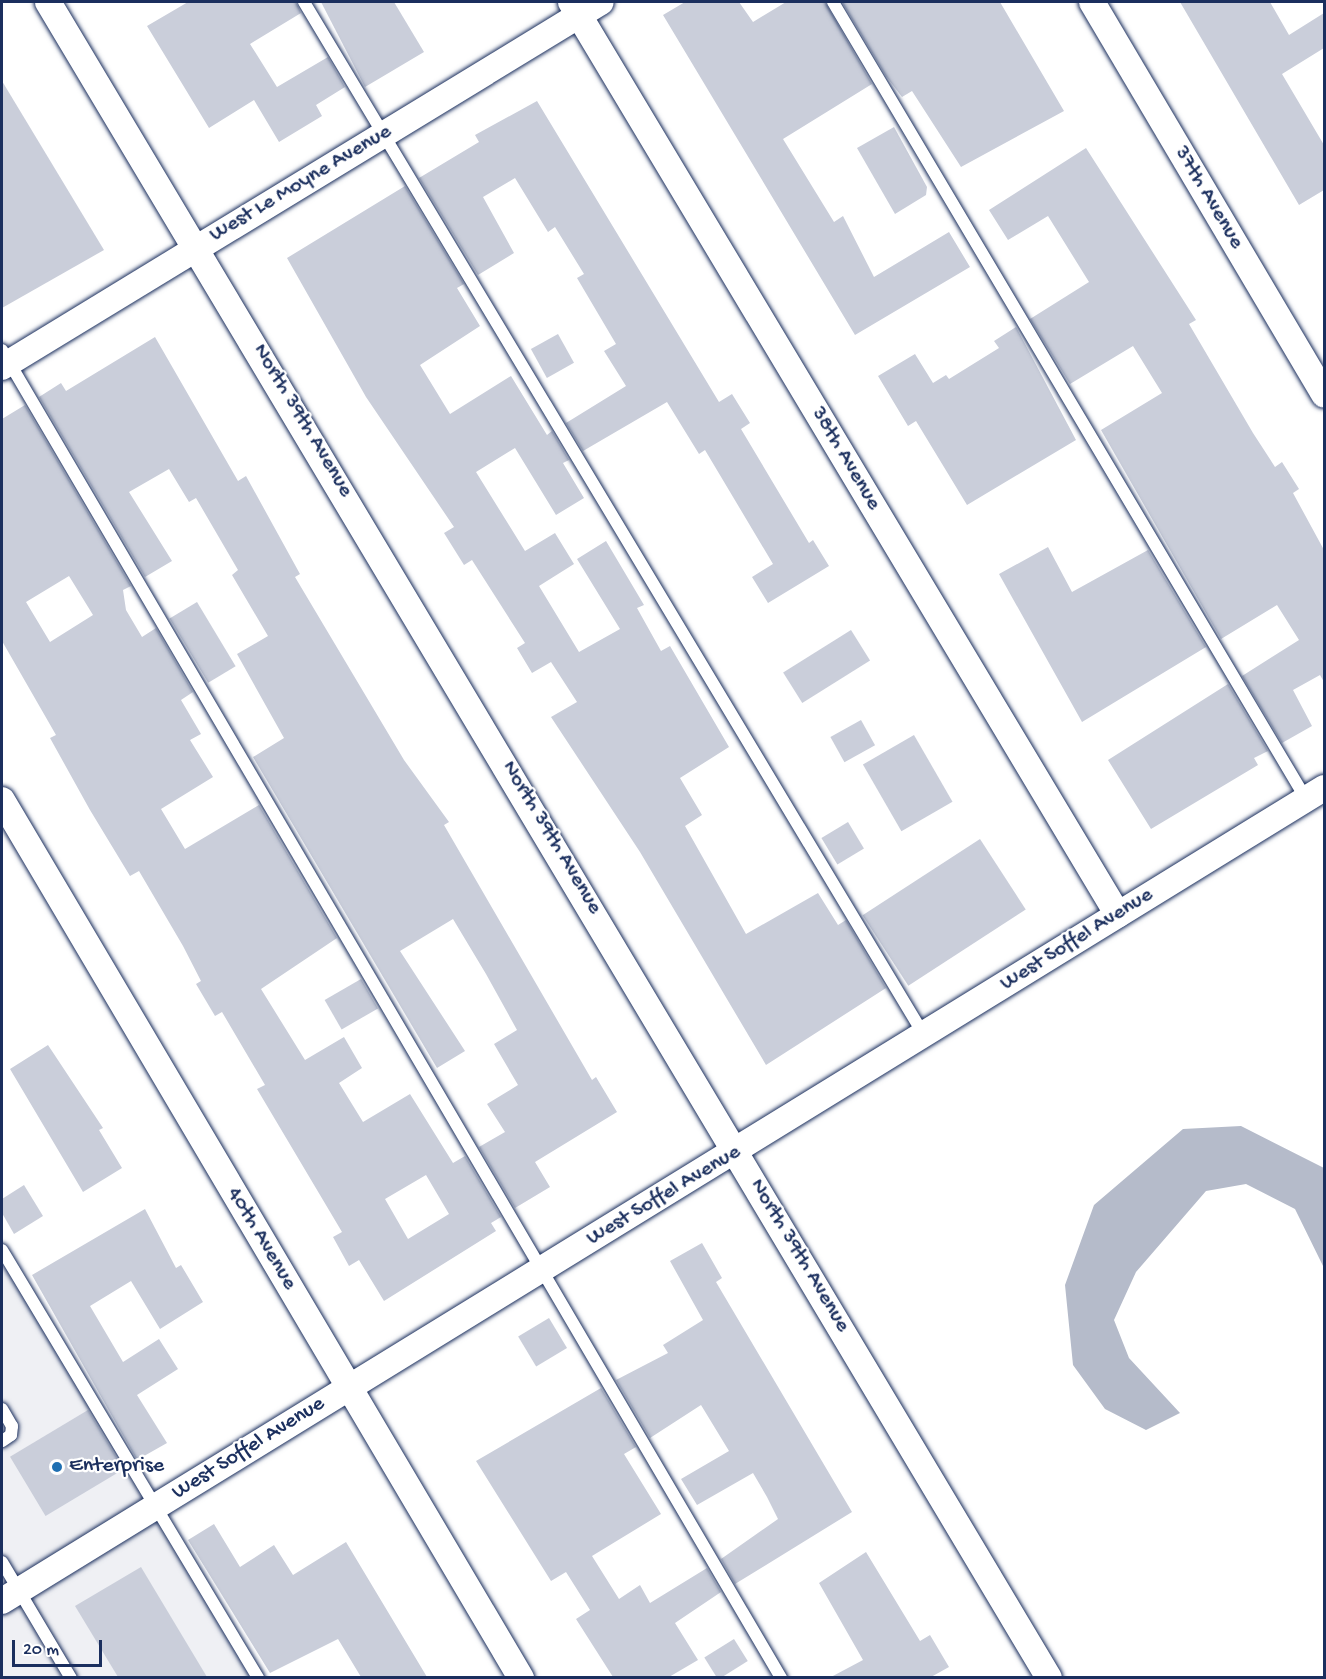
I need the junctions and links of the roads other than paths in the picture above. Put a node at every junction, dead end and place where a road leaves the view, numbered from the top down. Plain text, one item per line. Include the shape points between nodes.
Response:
1 (48, 2) edge
2 (304, 2) edge
3 (601, 2) edge
4 (832, 2) edge
5 (1092, 2) edge
6 (575, 8) edge
7 (383, 135) junction
8 (198, 247) junction
9 (4, 360) edge
10 (1324, 394) edge
11 (1315, 794) edge
12 (2, 800) edge
13 (1118, 915) junction
14 (924, 1035) junction
15 (737, 1151) junction
16 (2, 1250) edge
17 (539, 1272) junction
18 (350, 1388) junction
19 (2, 1409) edge
20 (2, 1441) edge
21 (156, 1506) junction
22 (2, 1562) edge
23 (10, 1596) edge
24 (71, 1677) edge
25 (258, 1677) edge
26 (521, 1677) edge
27 (781, 1677) edge
28 (1049, 1677) edge

1 - 8 street, North 39th Avenue
2 - 7 lane
3 - 6 street, West Le Moyne Avenue
4 - 11 lane
5 - 10 street, 37th Avenue
6 - 7 street, West Le Moyne Avenue
6 - 13 street, 38th Avenue
7 - 8 street, West Le Moyne Avenue
7 - 14 lane
8 - 9 street, West Le Moyne Avenue
8 - 15 street, North 39th Avenue
9 - 17 lane
11 - 13 street, West Soffel Avenue
12 - 18 street, 40th Avenue
13 - 14 street, West Soffel Avenue
14 - 15 street, West Soffel Avenue
15 - 17 street, West Soffel Avenue
15 - 28 street, North 39th Avenue
16 - 21 lane
17 - 18 street, West Soffel Avenue
17 - 27 lane
18 - 21 street, West Soffel Avenue
18 - 26 street, 40th Avenue
19 - 20 lane via 12,1426 11,1434
21 - 23 street, West Soffel Avenue
21 - 25 lane
22 - 23 lane
23 - 24 lane

